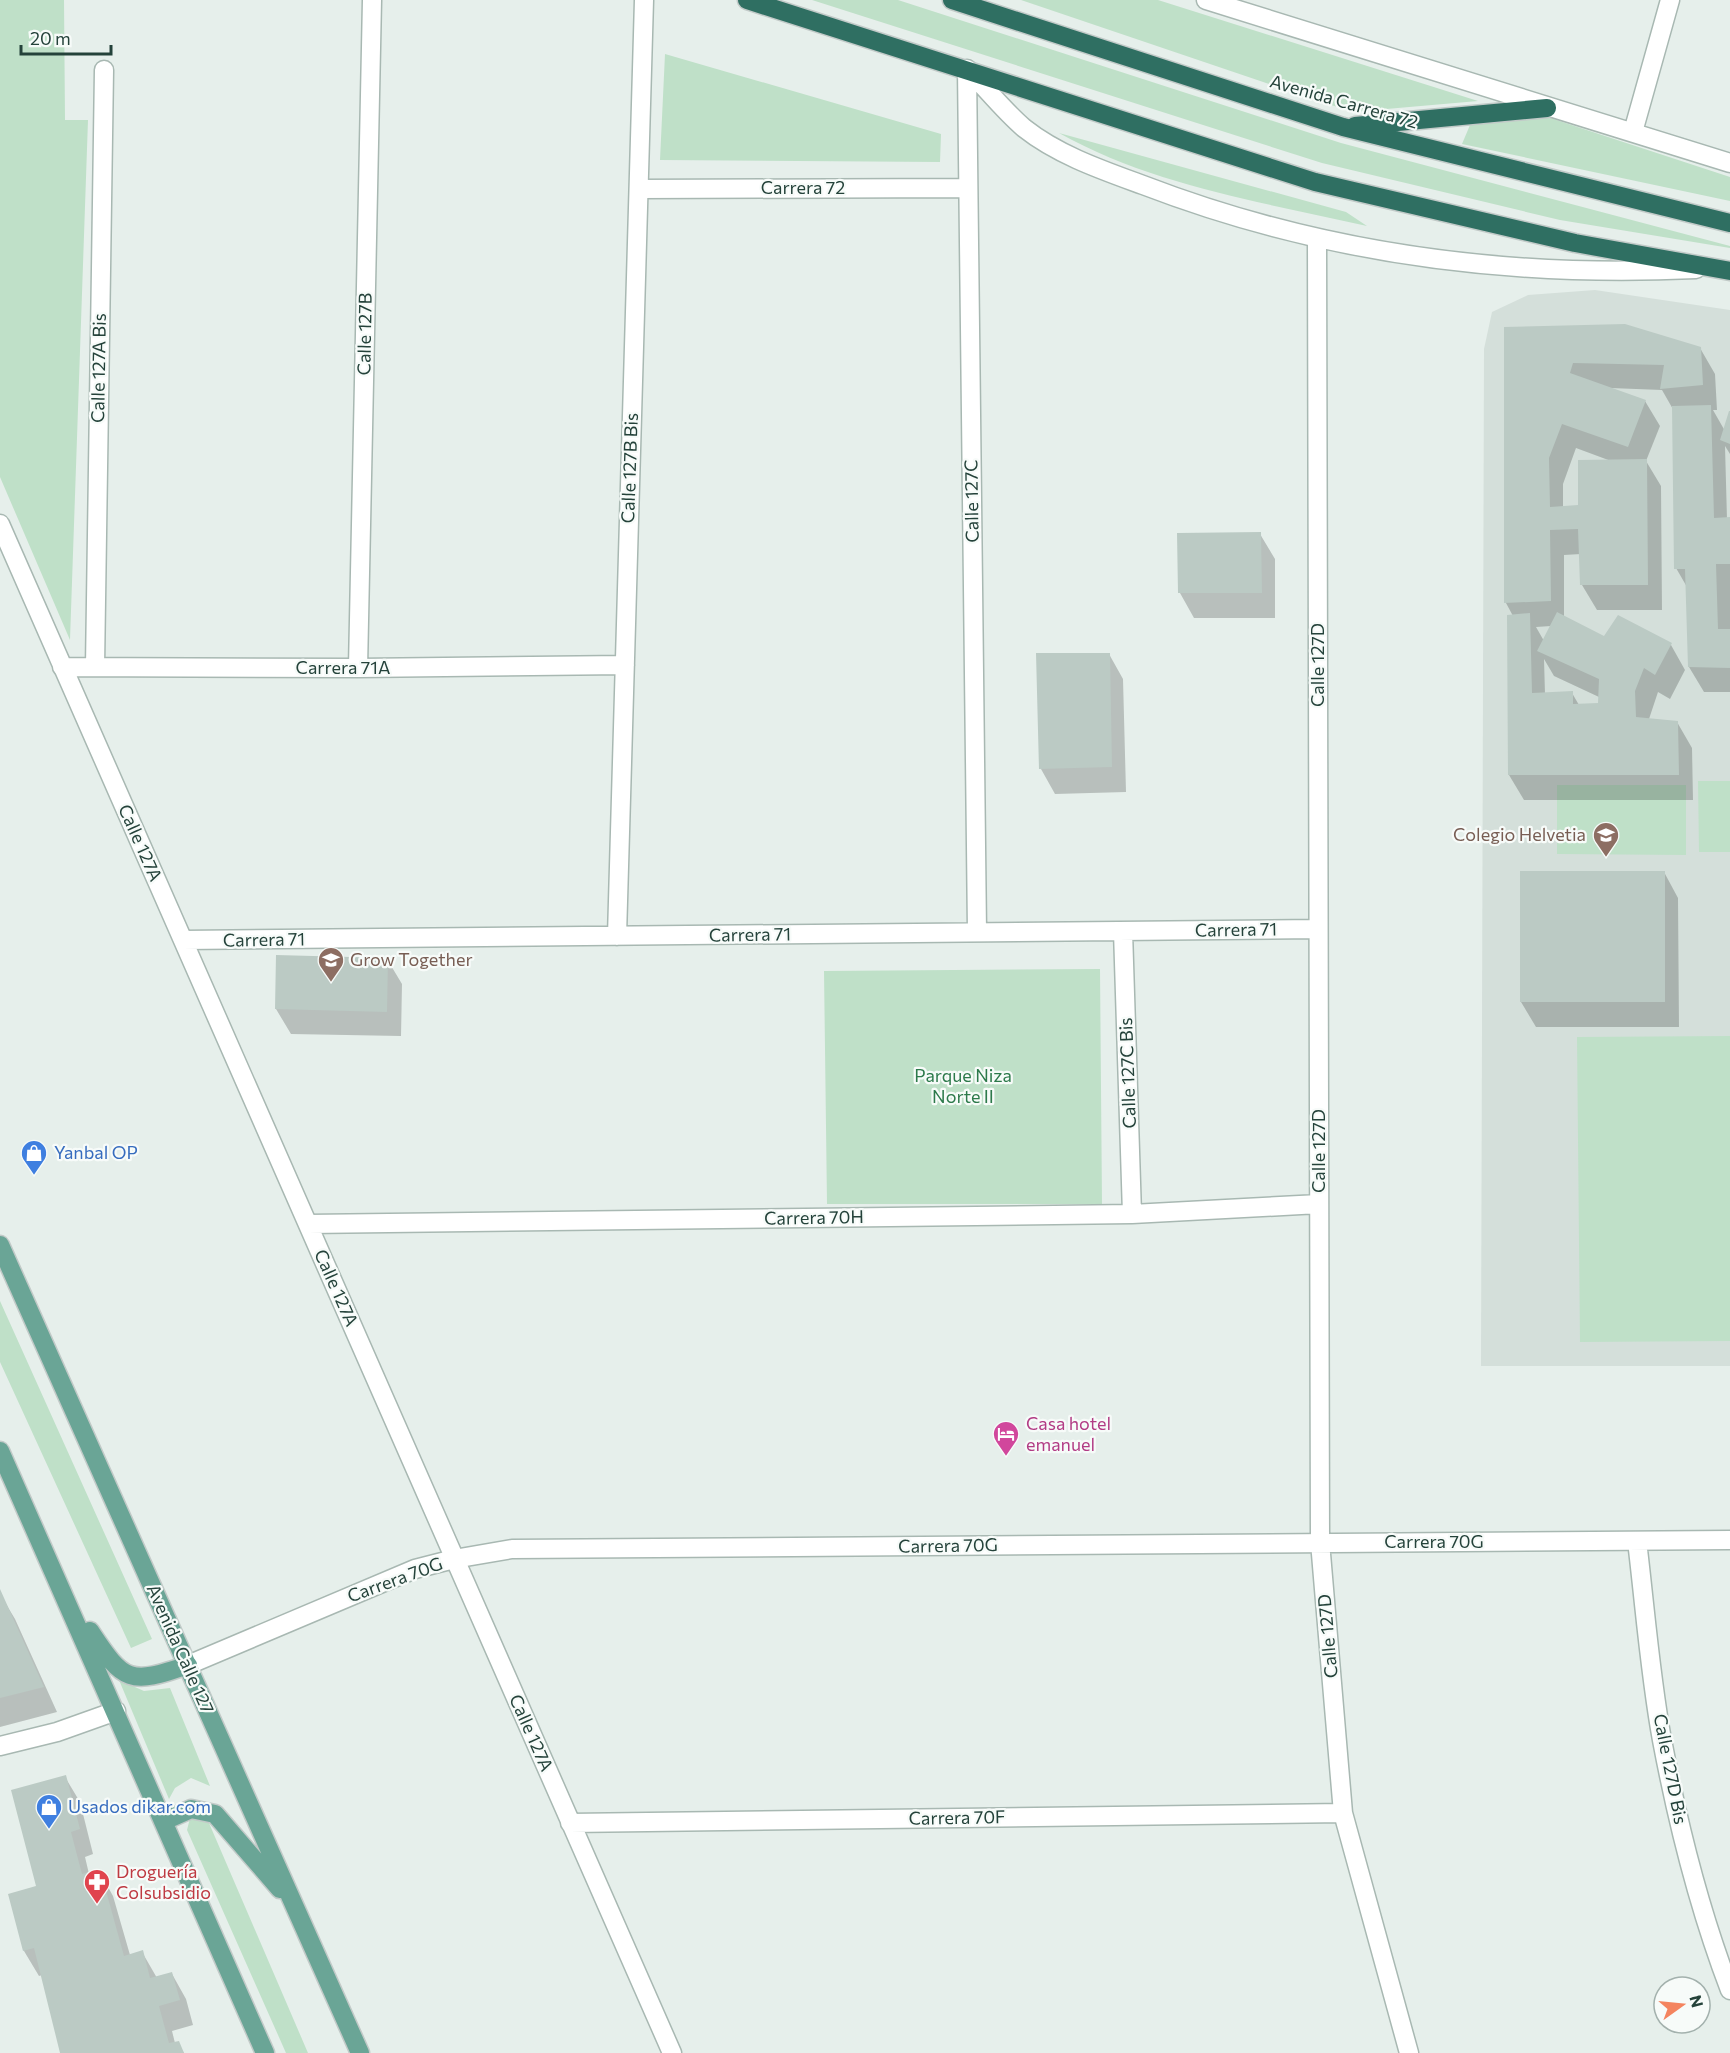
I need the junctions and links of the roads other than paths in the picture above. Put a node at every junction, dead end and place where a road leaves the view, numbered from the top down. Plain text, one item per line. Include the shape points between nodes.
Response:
1 (372, 0) edge
2 (644, 0) edge
3 (747, 0) edge
4 (952, 0) edge
5 (1206, 0) edge
6 (1670, 0) edge
7 (967, 69) junction
8 (104, 70) dead end
9 (1547, 108) junction
10 (1343, 127) junction
11 (1633, 132) junction
12 (1730, 163) edge
13 (968, 188) junction
14 (639, 189) junction
15 (1730, 224) edge
16 (1317, 238) junction
17 (1710, 268) junction
18 (1730, 271) edge
19 (0, 524) edge
20 (625, 665) junction
21 (62, 666) junction
22 (94, 667) junction
23 (358, 668) junction
24 (1318, 929) junction
25 (1123, 931) junction
26 (977, 932) junction
27 (617, 936) junction
28 (183, 940) junction
29 (1319, 1204) junction
30 (1132, 1214) junction
31 (308, 1224) junction
32 (0, 1245) edge
33 (0, 1451) edge
34 (1730, 1540) edge
35 (1637, 1541) junction
36 (1320, 1542) junction
37 (454, 1559) junction
38 (62, 1590) junction
39 (188, 1665) junction
40 (116, 1712) junction
41 (0, 1746) edge
42 (1343, 1813) junction
43 (164, 1821) junction
44 (570, 1823) junction
45 (295, 1906) junction
46 (1730, 1990) edge
47 (264, 2053) edge
48 (360, 2053) edge
49 (672, 2053) edge
50 (1409, 2053) edge

1 - 23 street, Calle 127B
2 - 14 street, Calle 127B Bis
3 - 7 highway
4 - 10 highway, Avenida Carrera 72
5 - 9 street
6 - 11 street
7 - 13 street, Calle 127C
7 - 16 street via 1024,128 1075,158 1190,203
7 - 17 highway via 1315,182 1575,243
8 - 22 street, Calle 127A Bis
9 - 10 highway
9 - 11 street
10 - 15 highway, Avenida Carrera 72
11 - 12 street
13 - 14 street, Carrera 72
13 - 26 street, Calle 127C
14 - 20 street, Calle 127B Bis
16 - 17 street via 1432,260 1493,266 1607,271
16 - 24 street, Calle 127D
17 - 18 highway
19 - 21 street, Calle 127A
20 - 23 street, Carrera 71A
20 - 27 street, Calle 127B Bis
21 - 22 street, Carrera 71A
21 - 28 street, Calle 127A
22 - 23 street, Carrera 71A
24 - 25 street, Carrera 71
24 - 29 street, Calle 127D
25 - 26 street, Carrera 71
25 - 30 street, Calle 127C Bis
26 - 27 street, Carrera 71
27 - 28 street, Carrera 71
28 - 31 street, Calle 127A
29 - 30 street, Carrera 70H
29 - 36 street, Calle 127D
30 - 31 street, Carrera 70H
31 - 37 street, Calle 127A
32 - 39 main road, Avenida Calle 127
33 - 38 main road
34 - 35 street, Carrera 70G
35 - 36 street, Carrera 70G
35 - 46 street, Calle 127D Bis via 1661,1738 1707,1929
36 - 37 street, Carrera 70G via 512,1549
36 - 42 street, Calle 127D
37 - 39 street, Carrera 70G via 415,1569
37 - 44 street, Calle 127A
38 - 39 main road via 103,1651 133,1677 148,1679
38 - 40 main road
39 - 45 main road, Avenida Calle 127
40 - 41 street
40 - 43 main road
42 - 44 street, Carrera 70F
42 - 50 street, Calle 127D
43 - 45 main road via 191,1809 215,1814
43 - 47 main road
44 - 49 street, Calle 127A
45 - 48 main road, Avenida Calle 127

